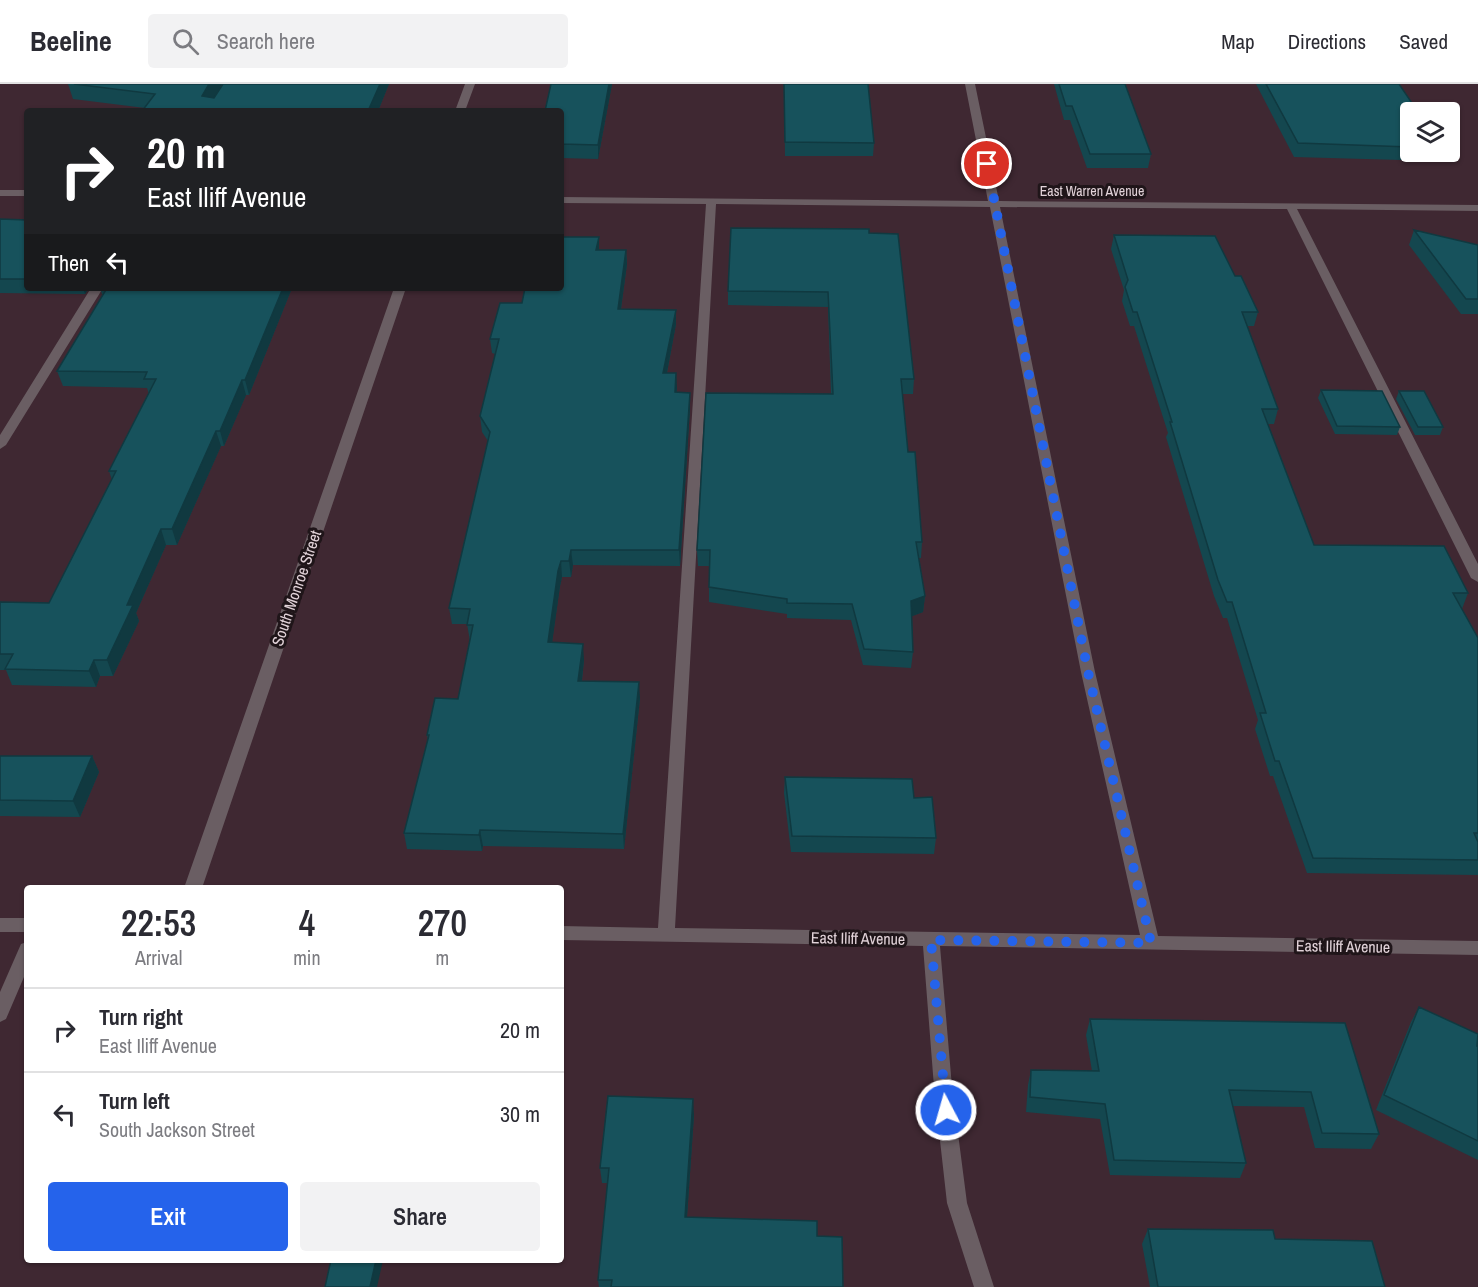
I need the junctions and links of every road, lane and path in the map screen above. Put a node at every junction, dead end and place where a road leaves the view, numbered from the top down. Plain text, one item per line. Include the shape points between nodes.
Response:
1 (470, 84) edge
2 (970, 84) edge
3 (461, 108) edge
4 (0, 193) edge
5 (24, 193) edge
6 (564, 200) edge
7 (711, 201) junction
8 (995, 203) junction
9 (1290, 206) junction
10 (1478, 208) edge
11 (95, 291) edge
12 (399, 291) edge
13 (0, 445) edge
14 (1478, 578) edge
15 (194, 885) edge
16 (0, 925) edge
17 (24, 925) edge
18 (564, 933) edge
19 (666, 935) junction
20 (931, 940) junction
21 (1151, 943) junction
22 (1478, 948) edge
23 (24, 956) edge
24 (0, 1014) edge
25 (984, 1287) edge

1 - 3 street
2 - 8 street
4 - 5 street
6 - 7 street, East Warren Avenue
7 - 8 street, East Warren Avenue
7 - 19 street
8 - 9 street, East Warren Avenue
8 - 21 street via 1088,672
9 - 10 street, East Warren Avenue
9 - 14 street
11 - 13 street
12 - 15 street, South Monroe Street
16 - 17 street
18 - 19 street, East Iliff Avenue
19 - 20 street, East Iliff Avenue
20 - 21 street, East Iliff Avenue
20 - 25 street via 957,1203
21 - 22 street, East Iliff Avenue
23 - 24 street

